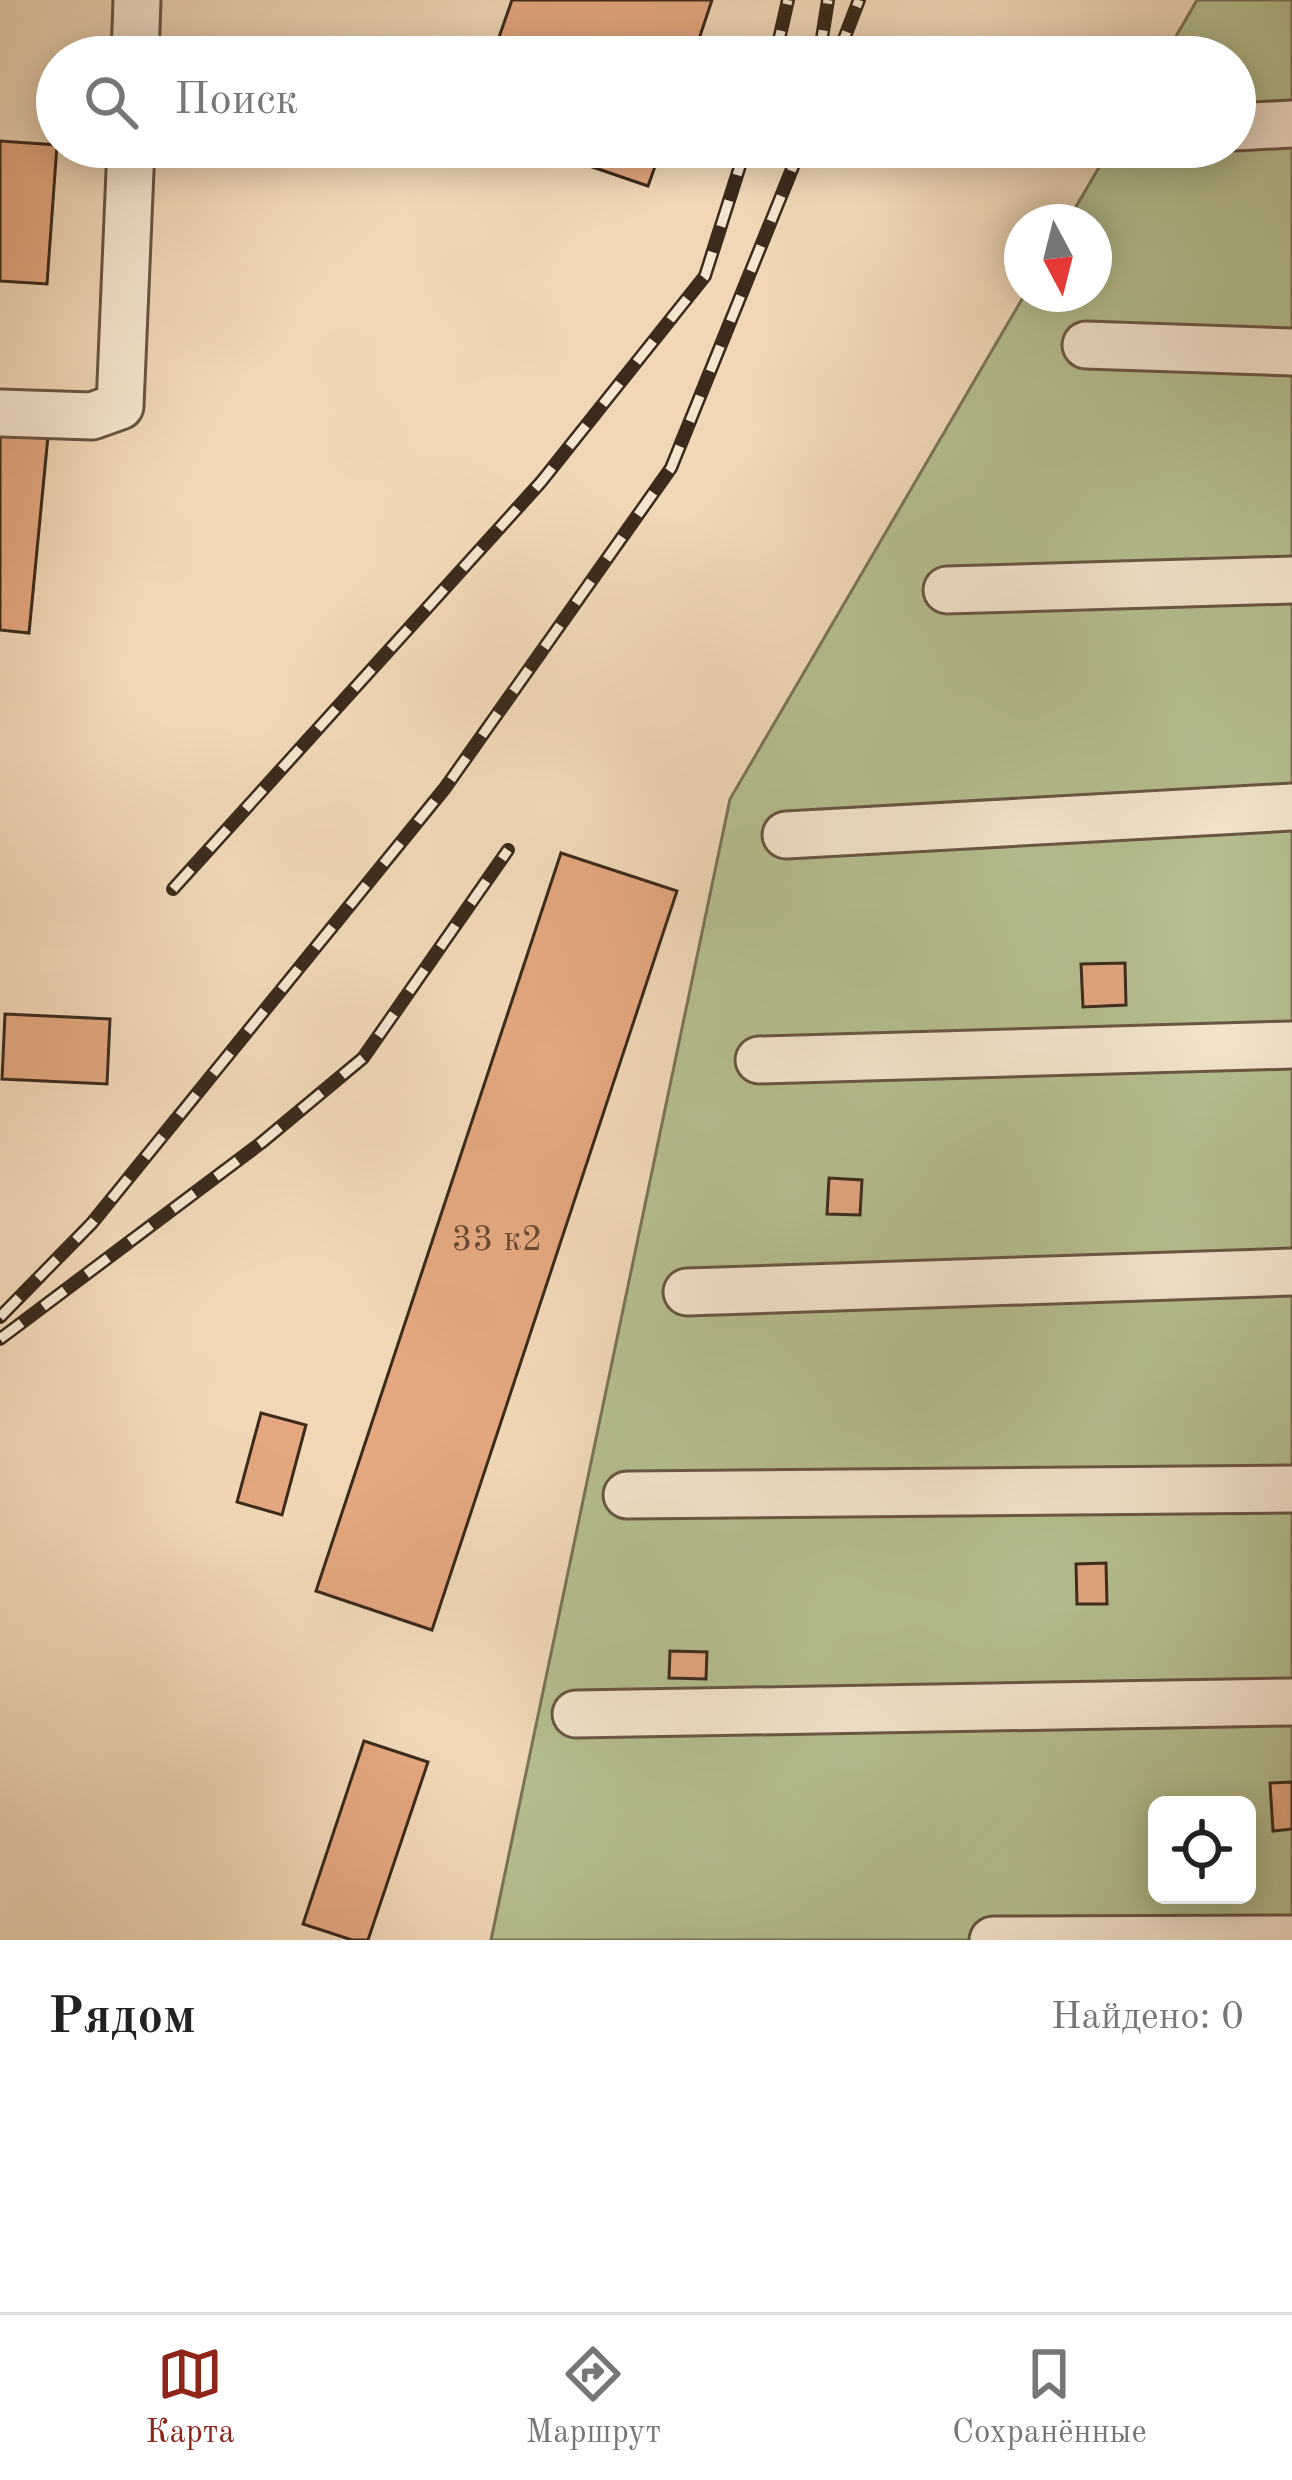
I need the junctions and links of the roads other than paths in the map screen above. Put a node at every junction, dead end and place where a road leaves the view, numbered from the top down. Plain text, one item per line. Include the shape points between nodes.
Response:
1 (137, 0) edge
2 (136, 36) edge
3 (1292, 124) edge
4 (1256, 126) edge
5 (130, 168) edge
6 (1086, 345) dead end
7 (1292, 352) edge
8 (0, 413) edge
9 (1292, 580) edge
10 (947, 590) dead end
11 (1292, 807) edge
12 (787, 835) dead end
13 (1292, 1045) edge
14 (759, 1060) dead end
15 (1292, 1271) edge
16 (687, 1292) dead end
17 (1292, 1489) edge
18 (627, 1495) dead end
19 (1292, 1702) edge
20 (576, 1714) dead end
21 (1292, 1939) edge
22 (993, 1940) edge

1 - 2 lane
3 - 4 lane
5 - 8 lane via 120,406 92,416
6 - 7 lane
9 - 10 lane
11 - 12 lane
13 - 14 lane
15 - 16 lane
17 - 18 lane
19 - 20 lane
21 - 22 lane

